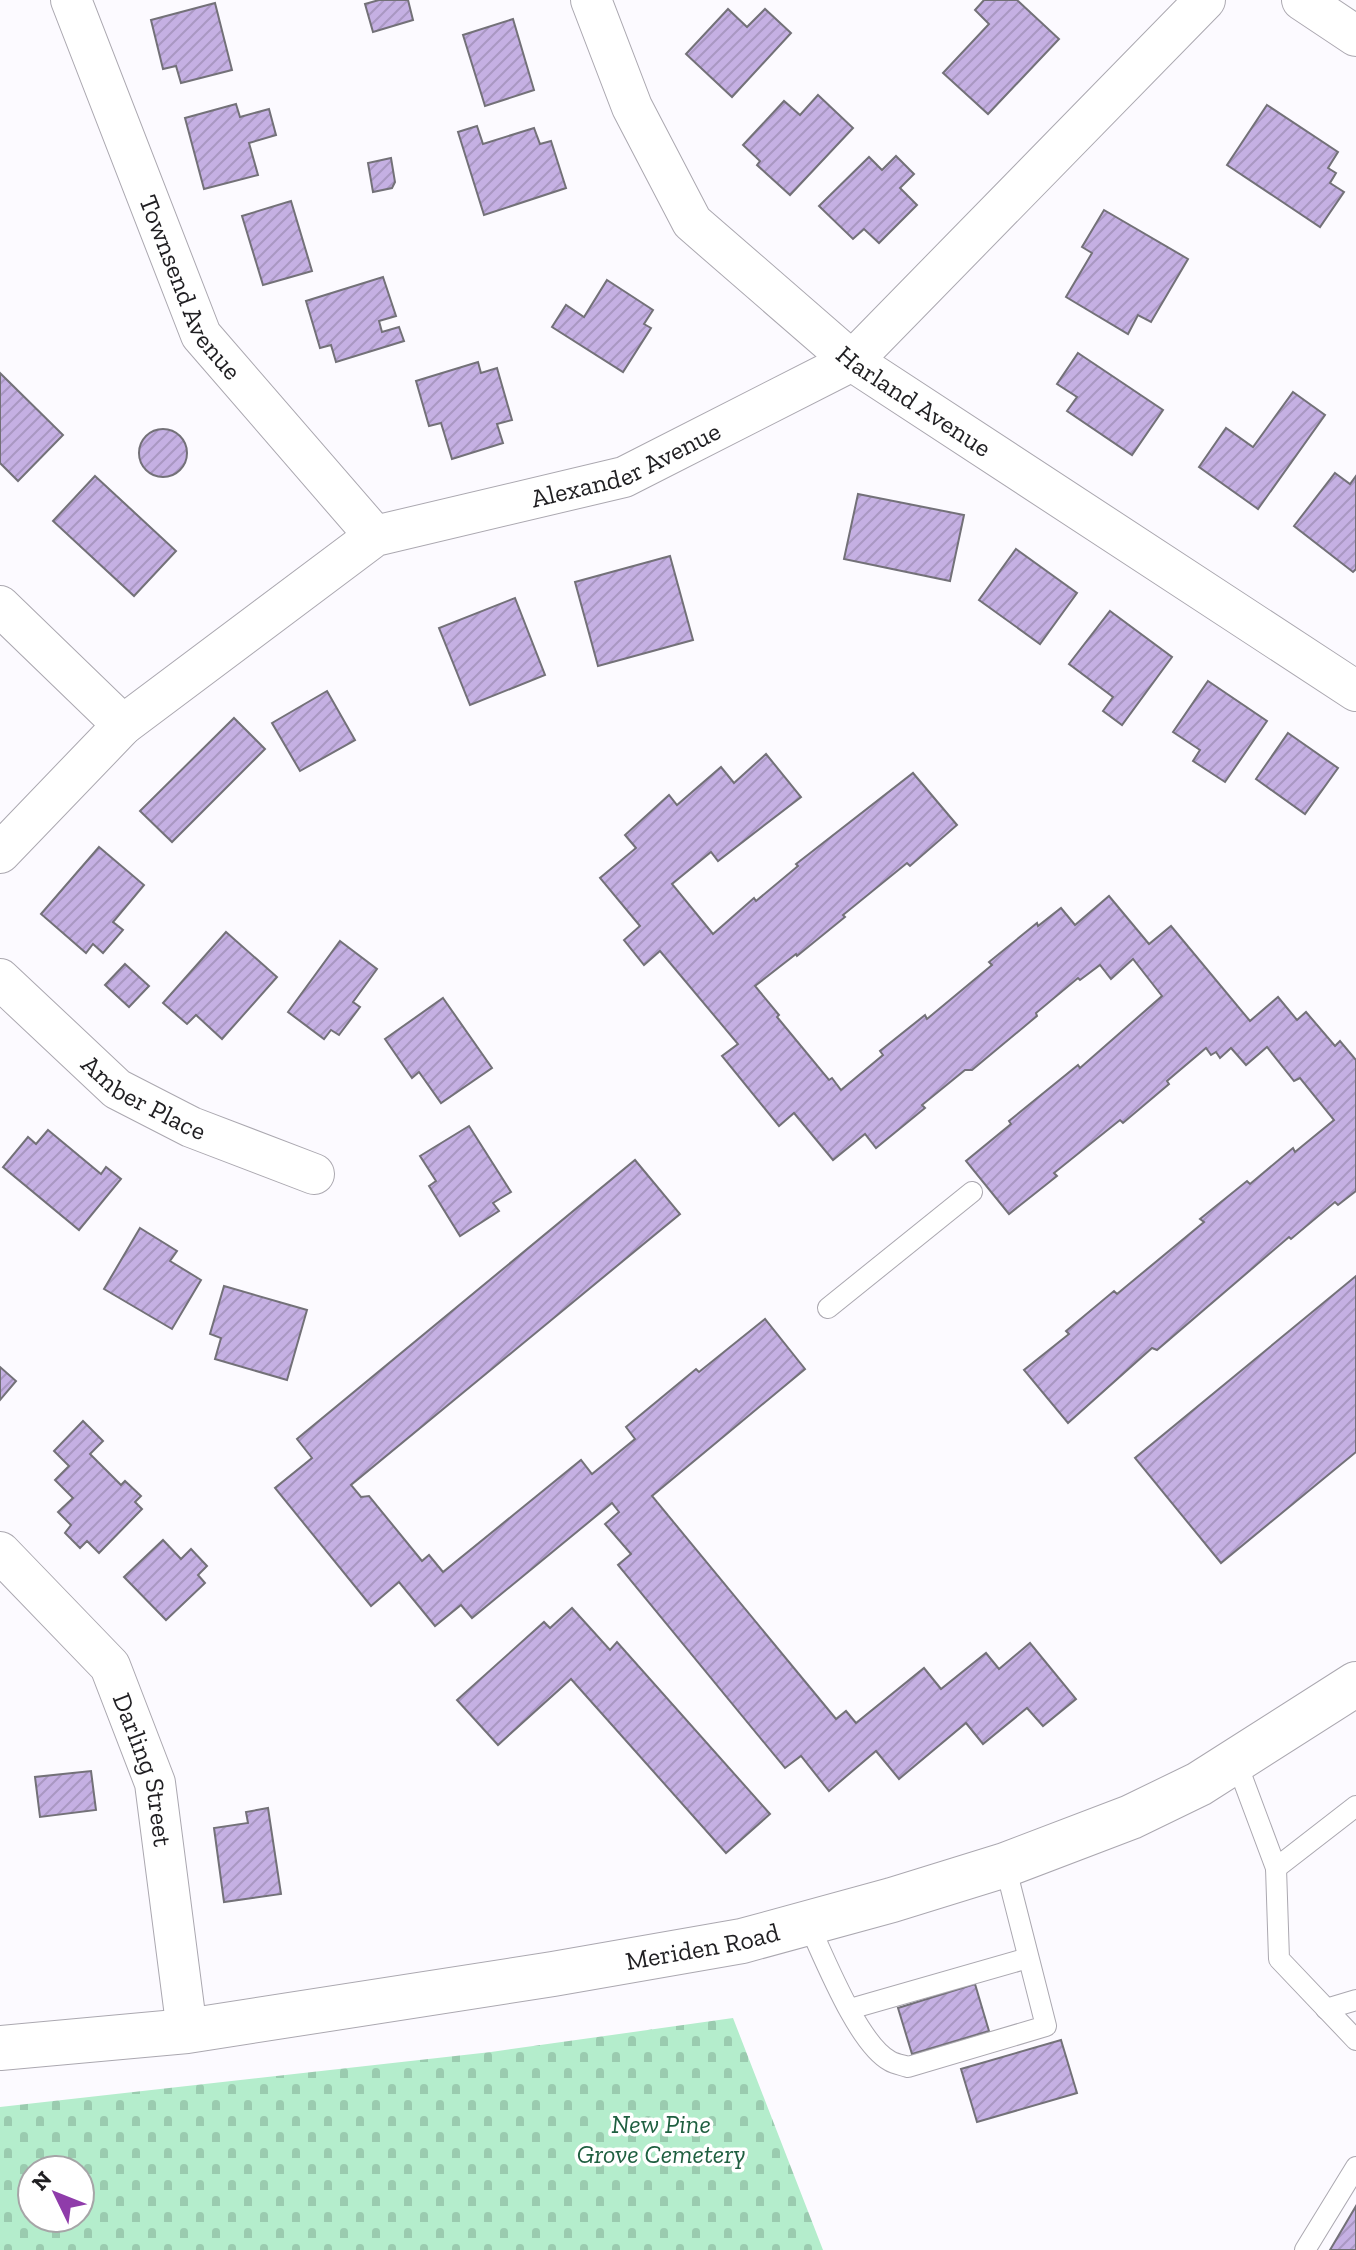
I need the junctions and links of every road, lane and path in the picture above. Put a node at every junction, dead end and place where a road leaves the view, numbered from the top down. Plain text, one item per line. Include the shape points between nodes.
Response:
1 (71, 0) edge
2 (591, 0) edge
3 (1205, 0) edge
4 (1302, 0) edge
5 (1356, 36) edge
6 (852, 361) junction
7 (375, 536) junction
8 (0, 606) edge
9 (1356, 691) edge
10 (123, 725) junction
11 (0, 853) edge
12 (0, 979) edge
13 (314, 1174) dead end
14 (972, 1192) dead end
15 (828, 1308) dead end
16 (0, 1552) edge
17 (1356, 1684) edge
18 (1236, 1761) junction
19 (1356, 1806) edge
20 (1005, 1865) junction
21 (1276, 1868) junction
22 (808, 1923) junction
23 (1028, 1958) junction
24 (1356, 2000) edge
25 (850, 2009) junction
26 (1326, 2009) junction
27 (187, 2031) junction
28 (1356, 2040) edge
29 (0, 2048) edge
30 (1356, 2167) edge
31 (1305, 2250) edge

1 - 7 street, Townsend Avenue via 201,335
2 - 6 street, Harland Avenue via 632,107 692,222
3 - 6 street, Alexander Avenue
4 - 5 street
6 - 7 street, Alexander Avenue via 624,477
6 - 9 street, Harland Avenue
7 - 10 street, Alexander Avenue
8 - 10 street
10 - 11 street, Alexander Avenue
12 - 13 street, Amber Place via 117,1089 191,1127
14 - 15 lane
16 - 27 street, Darling Street via 110,1666 116,1681 155,1783
17 - 18 main road, Meriden Road
18 - 20 main road, Meriden Road via 1131,1817
18 - 21 lane
19 - 21 lane
20 - 22 main road, Meriden Road
20 - 23 lane
21 - 26 lane via 1279,1959
22 - 25 lane
22 - 27 main road, Meriden Road via 742,1941 610,1964
23 - 25 lane
23 - 25 lane via 1046,2026 908,2067 889,2061 874,2046
24 - 26 lane
26 - 28 lane
27 - 29 main road, Meriden Road
30 - 31 lane

